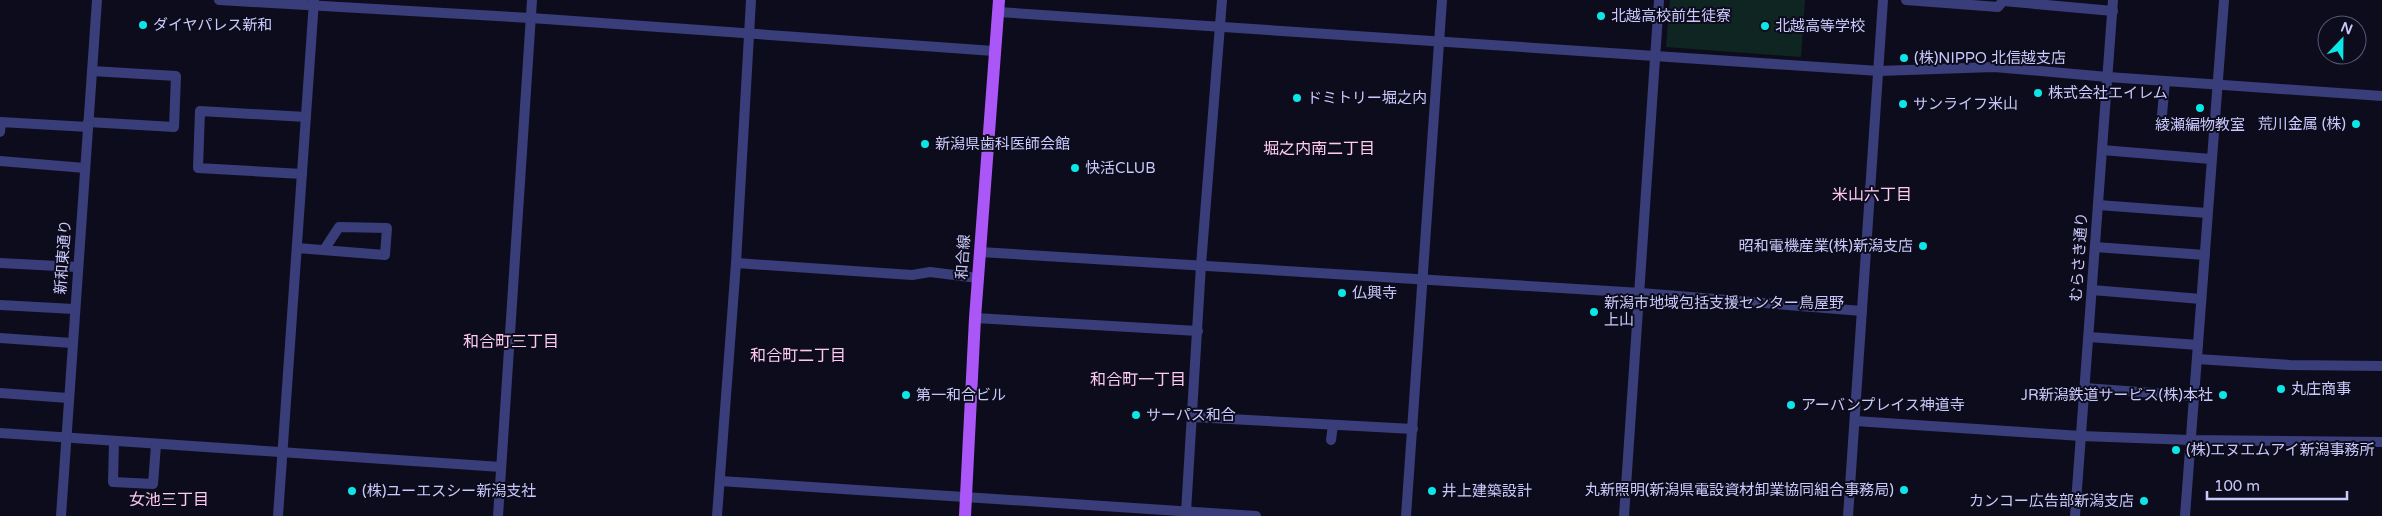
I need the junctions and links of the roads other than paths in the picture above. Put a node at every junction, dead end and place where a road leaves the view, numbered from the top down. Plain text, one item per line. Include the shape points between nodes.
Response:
1 (97, 0) edge
2 (219, 0) edge
3 (532, 0) edge
4 (752, 0) edge
5 (1222, 0) edge
6 (1442, 0) edge
7 (1659, 0) edge
8 (1883, 0) edge
9 (1906, 0) edge
10 (2224, 0) edge
11 (314, 3) edge
12 (2113, 5) edge
13 (998, 6) edge
14 (531, 18) junction
15 (1220, 26) junction
16 (749, 33) junction
17 (1440, 41) junction
18 (994, 51) junction
19 (1655, 56) junction
20 (92, 70) junction
21 (1879, 71) junction
22 (2108, 77) junction
23 (2165, 81) junction
24 (2217, 84) junction
25 (2382, 96) edge
26 (2162, 115) dead end
27 (306, 117) junction
28 (88, 125) junction
29 (0, 132) edge
30 (2102, 150) junction
31 (2211, 158) junction
32 (0, 161) edge
33 (85, 168) junction
34 (302, 174) junction
35 (2098, 205) junction
36 (2207, 213) junction
37 (2095, 247) junction
38 (297, 248) junction
39 (324, 250) junction
40 (980, 252) junction
41 (2205, 256) junction
42 (0, 263) edge
43 (736, 264) junction
44 (1201, 265) junction
45 (77, 267) junction
46 (978, 278) junction
47 (1423, 280) junction
48 (2092, 290) junction
49 (1641, 293) junction
50 (2201, 299) junction
51 (0, 305) edge
52 (74, 309) junction
53 (1862, 311) junction
54 (975, 318) junction
55 (1198, 331) junction
56 (2089, 337) junction
57 (0, 338) edge
58 (72, 343) junction
59 (2198, 345) junction
60 (2197, 359) junction
61 (2382, 366) edge
62 (2085, 388) junction
63 (0, 394) edge
64 (2194, 396) junction
65 (68, 398) junction
66 (1192, 416) junction
67 (1855, 421) junction
68 (1333, 425) junction
69 (1413, 430) junction
70 (0, 433) edge
71 (2081, 436) junction
72 (65, 438) junction
73 (1331, 440) dead end
74 (2190, 440) junction
75 (114, 442) junction
76 (2382, 442) edge
77 (156, 445) junction
78 (283, 454) junction
79 (502, 467) junction
80 (720, 481) junction
81 (966, 496) junction
82 (1186, 512) junction
83 (1142, 513) edge
84 (61, 516) edge
85 (278, 516) edge
86 (498, 516) edge
87 (717, 516) edge
88 (965, 516) edge
89 (1256, 516) edge
90 (1406, 516) edge
91 (1624, 516) edge
92 (1848, 516) edge
93 (2075, 516) edge
94 (2185, 516) edge

1 - 20 street, 新和東通り
2 - 11 street
3 - 14 street
4 - 16 street
5 - 15 street
6 - 17 street
7 - 19 street
8 - 21 street
9 - 12 street via 1998,7 2003,1
10 - 24 street
11 - 14 street
11 - 27 street
12 - 22 street, むらさき通り
13 - 15 street
13 - 18 main road, 和合線
14 - 16 street
14 - 79 street
15 - 17 street
15 - 44 street
16 - 18 street
16 - 43 street
17 - 19 street
17 - 47 street
18 - 40 main road, 和合線
19 - 21 street
19 - 49 street
20 - 28 street, 新和東通り
20 - 28 street via 176,76 174,127
21 - 22 street via 1994,67
21 - 53 street
22 - 23 street
22 - 30 street, むらさき通り
23 - 24 street
23 - 26 street
24 - 25 street
24 - 31 street
27 - 34 street
27 - 34 street via 200,111 198,168
28 - 29 street via 0,122
28 - 33 street, 新和東通り
30 - 31 street
30 - 35 street, むらさき通り
31 - 36 street
32 - 33 street
33 - 45 street, 新和東通り
34 - 38 street
35 - 36 street
35 - 37 street, むらさき通り
36 - 41 street
37 - 41 street
37 - 48 street, むらさき通り
38 - 39 street
38 - 78 street
39 - 39 street via 385,254 387,228 339,227
40 - 44 street
40 - 46 main road, 和合線
41 - 50 street
42 - 45 street
43 - 46 street via 912,275 930,272
43 - 80 street
44 - 47 street
44 - 55 street
45 - 52 street, 新和東通り
46 - 54 main road, 和合線
47 - 49 street
47 - 69 street
48 - 50 street
48 - 56 street, むらさき通り
49 - 53 street
49 - 91 street
50 - 59 street
51 - 52 street
52 - 58 street, 新和東通り
53 - 67 street
54 - 55 street
54 - 81 main road, 和合線
55 - 66 street
56 - 59 street
56 - 62 street, むらさき通り
57 - 58 street
58 - 65 street, 新和東通り
59 - 60 street
60 - 61 street
60 - 64 street
62 - 64 street
62 - 71 street, むらさき通り
63 - 65 street
64 - 74 street
65 - 72 street, 新和東通り
66 - 68 street
66 - 82 street
67 - 71 street
67 - 92 street
68 - 69 street
68 - 73 street
69 - 90 street
70 - 72 street
71 - 74 street
71 - 93 street, むらさき通り
72 - 75 street
72 - 84 street, 新和東通り
74 - 76 street
74 - 94 street
75 - 77 street
75 - 77 street via 113,482 153,484
77 - 78 street
78 - 79 street
78 - 85 street
79 - 86 street
80 - 81 street
80 - 87 street
81 - 83 street
81 - 88 main road, 和合線
82 - 83 street
82 - 89 street

